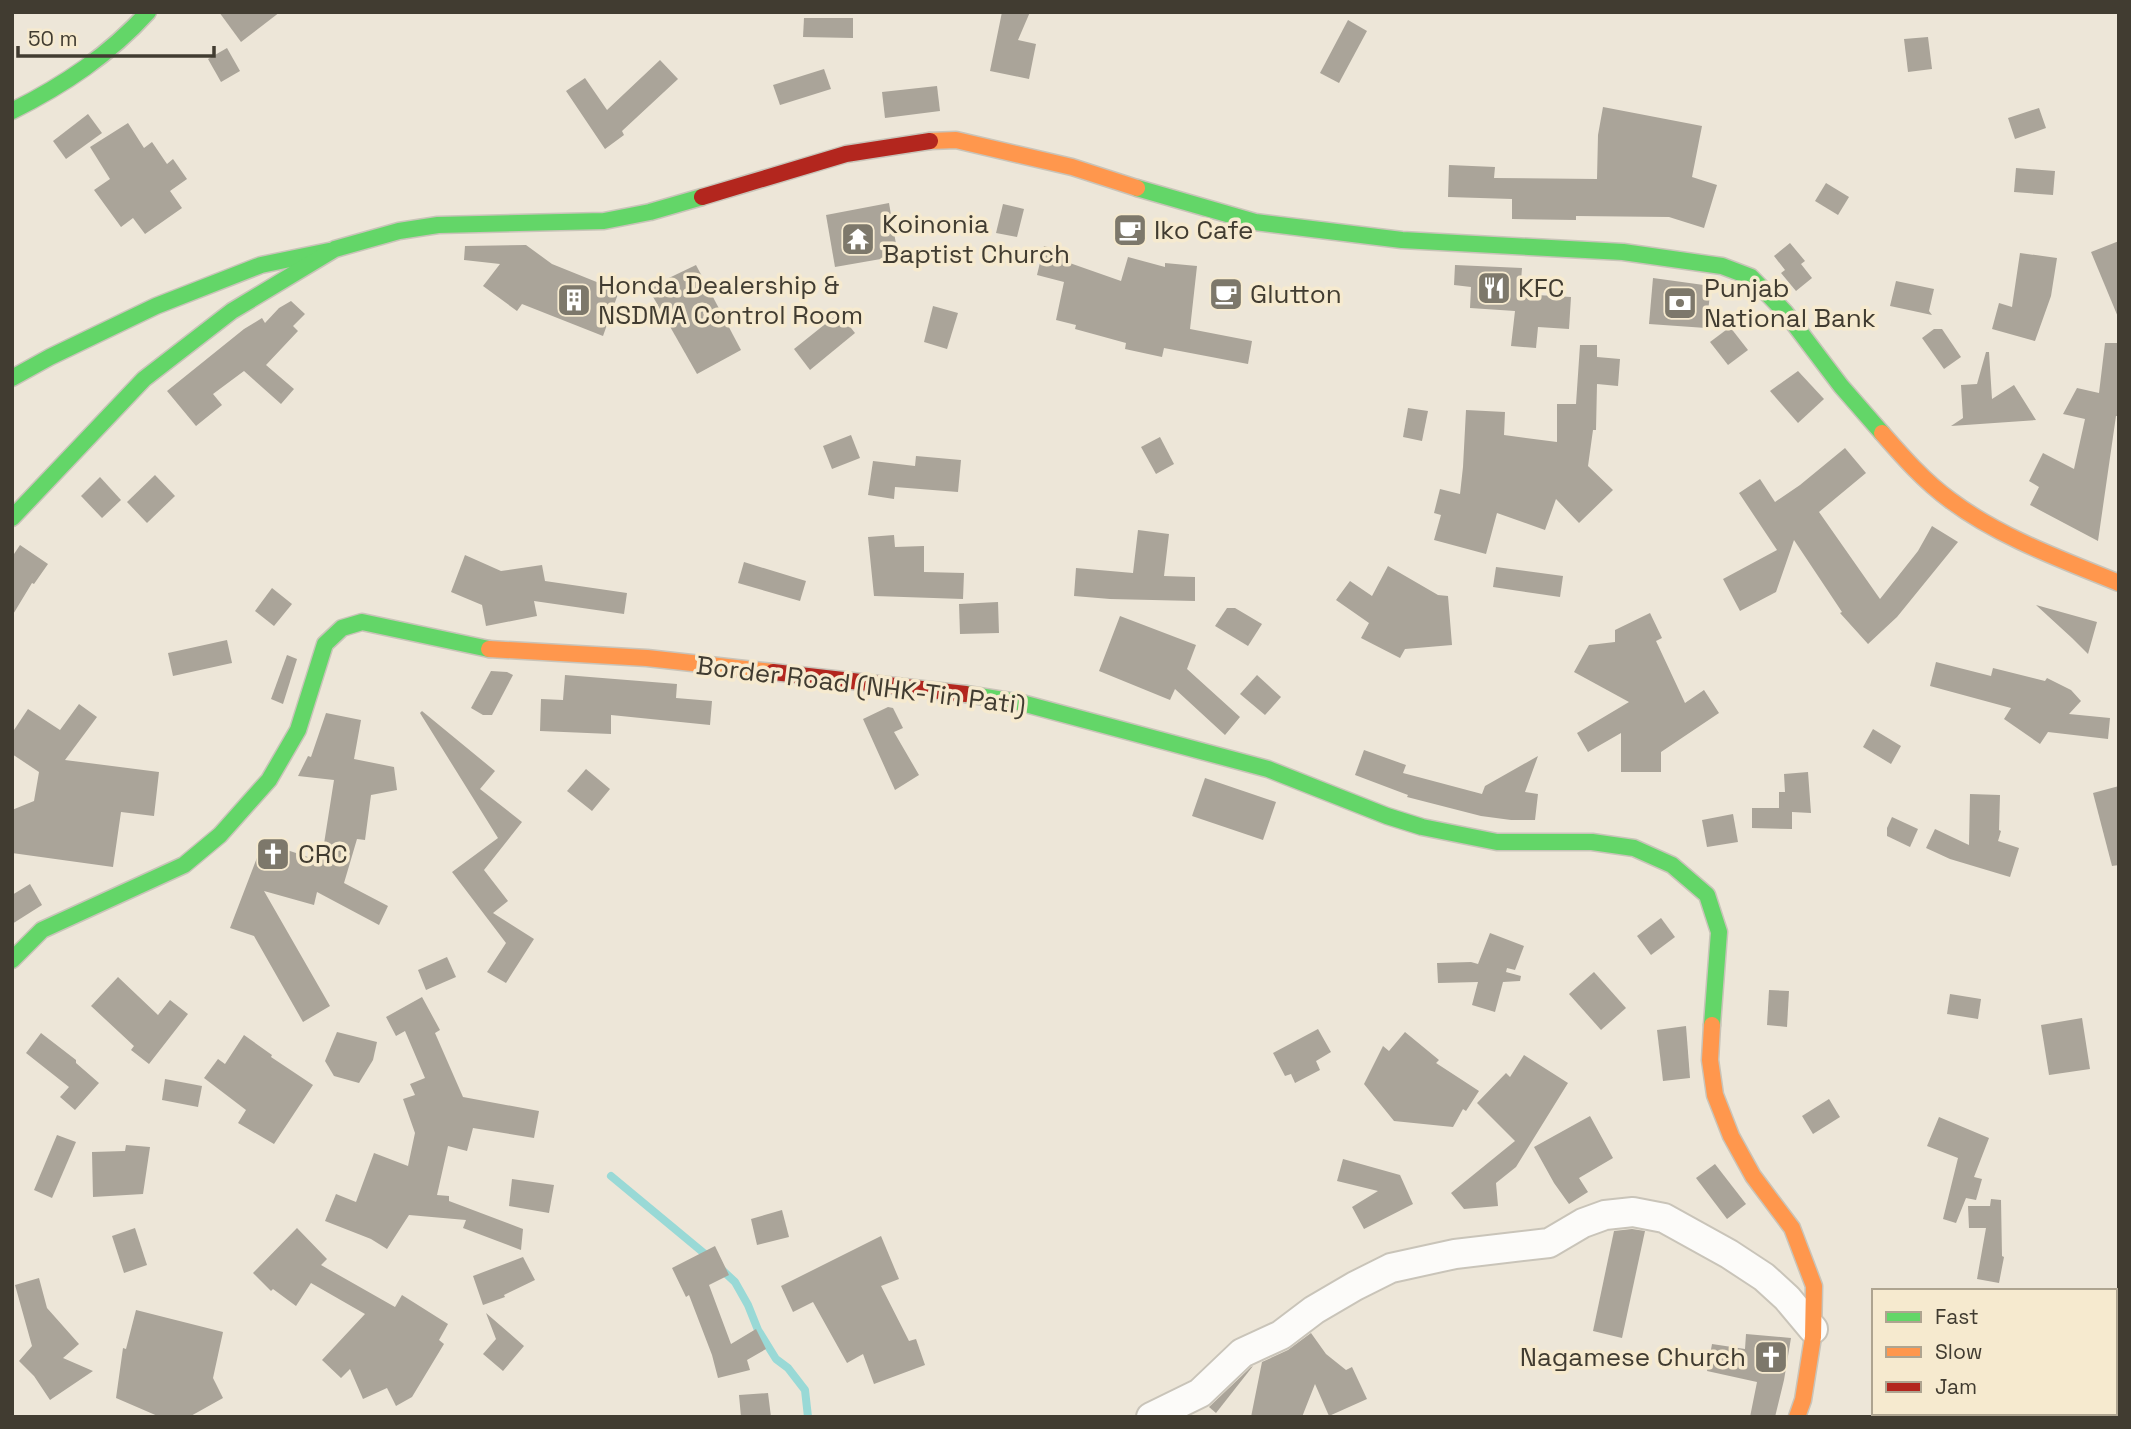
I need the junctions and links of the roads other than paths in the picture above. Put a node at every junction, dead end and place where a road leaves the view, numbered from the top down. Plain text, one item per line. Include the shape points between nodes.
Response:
1 (148, 12) edge
2 (12, 111) edge
3 (335, 250) junction
4 (12, 378) edge
5 (12, 518) edge
6 (2119, 583) edge
7 (12, 960) edge
8 (1813, 1329) junction
9 (1151, 1417) edge
10 (1797, 1417) edge

1 - 2 main road via 95,64
3 - 4 main road via 261,265 168,301
3 - 5 main road via 232,311 144,379
3 - 6 main road via 438,225 604,221 650,212 846,154 920,141 956,140 1072,167 1255,222 1402,240 1623,251 1722,265 1751,277 1785,312 1912,468 1951,501 2050,555
7 - 8 main road, Border Road (NHK-Tin Pati) via 42,930 184,865 220,835 269,780 298,730 325,644 342,628 362,622 488,649 647,658 1018,702 1268,769 1422,827 1497,842 1592,842 1634,848 1672,865 1707,895 1718,932 1710,1060 1715,1095 1753,1176 1792,1228 1814,1286
8 - 9 street via 1764,1277 1664,1218 1633,1212 1605,1215 1549,1242 1391,1268 1242,1353 1200,1393
8 - 10 main road, Border Road (NHK-Tin Pati)

